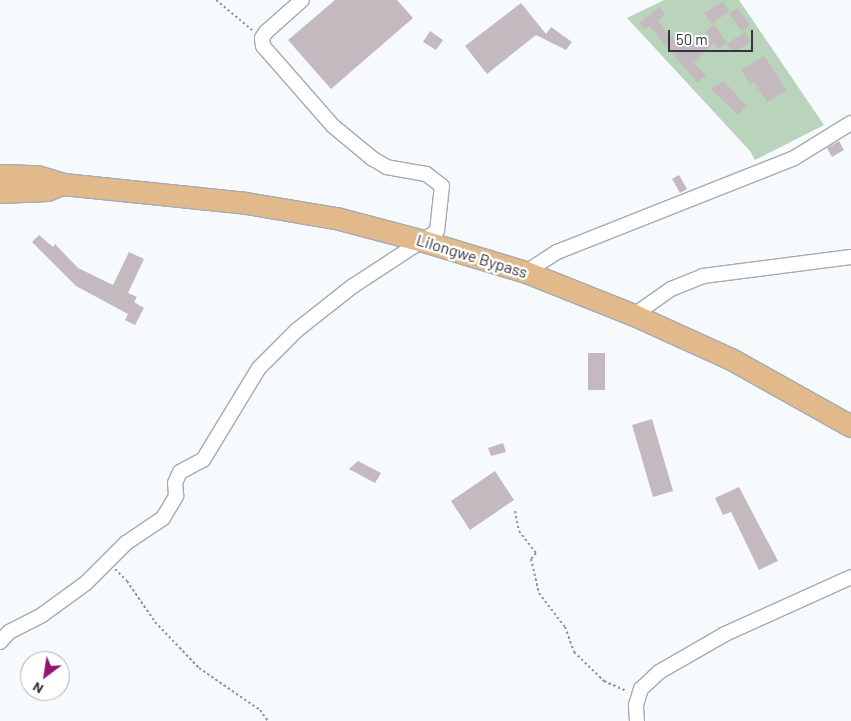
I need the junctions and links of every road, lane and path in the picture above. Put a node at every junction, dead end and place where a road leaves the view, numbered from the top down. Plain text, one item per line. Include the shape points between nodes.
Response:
1 (216, 0) edge
2 (302, 0) edge
3 (262, 38) junction
4 (851, 123) edge
5 (0, 175) edge
6 (63, 184) junction
7 (0, 192) edge
8 (423, 241) junction
9 (851, 257) edge
10 (526, 272) junction
11 (634, 315) junction
12 (851, 426) edge
13 (515, 511) dead end
14 (107, 562) junction
15 (851, 577) edge
16 (0, 642) edge
17 (636, 705) junction
18 (268, 721) edge
19 (637, 721) edge

1 - 3 path
2 - 3 street
3 - 8 street via 263,46 298,90 359,148 387,168 426,174 442,186 437,231
4 - 10 street via 794,158 557,252
5 - 6 main road, Lilongwe Bypass via 37,176
6 - 7 main road, Lilongwe Bypass via 47,190
6 - 8 main road, Lilongwe Bypass via 246,203 336,218
8 - 10 main road, Lilongwe Bypass
8 - 14 street via 320,310 271,354 203,460 180,472 175,483 176,496 163,518 141,530
9 - 11 street via 703,276 671,289
10 - 11 main road, Lilongwe Bypass
11 - 12 main road, Lilongwe Bypass via 731,359
13 - 17 path via 519,531 536,553 531,559 539,593 565,627 574,652 604,681 628,692
14 - 16 street via 86,583 42,615 9,632
14 - 18 path via 127,581 155,622 199,668 260,710
15 - 17 street via 725,634 678,660 647,682
17 - 19 street

